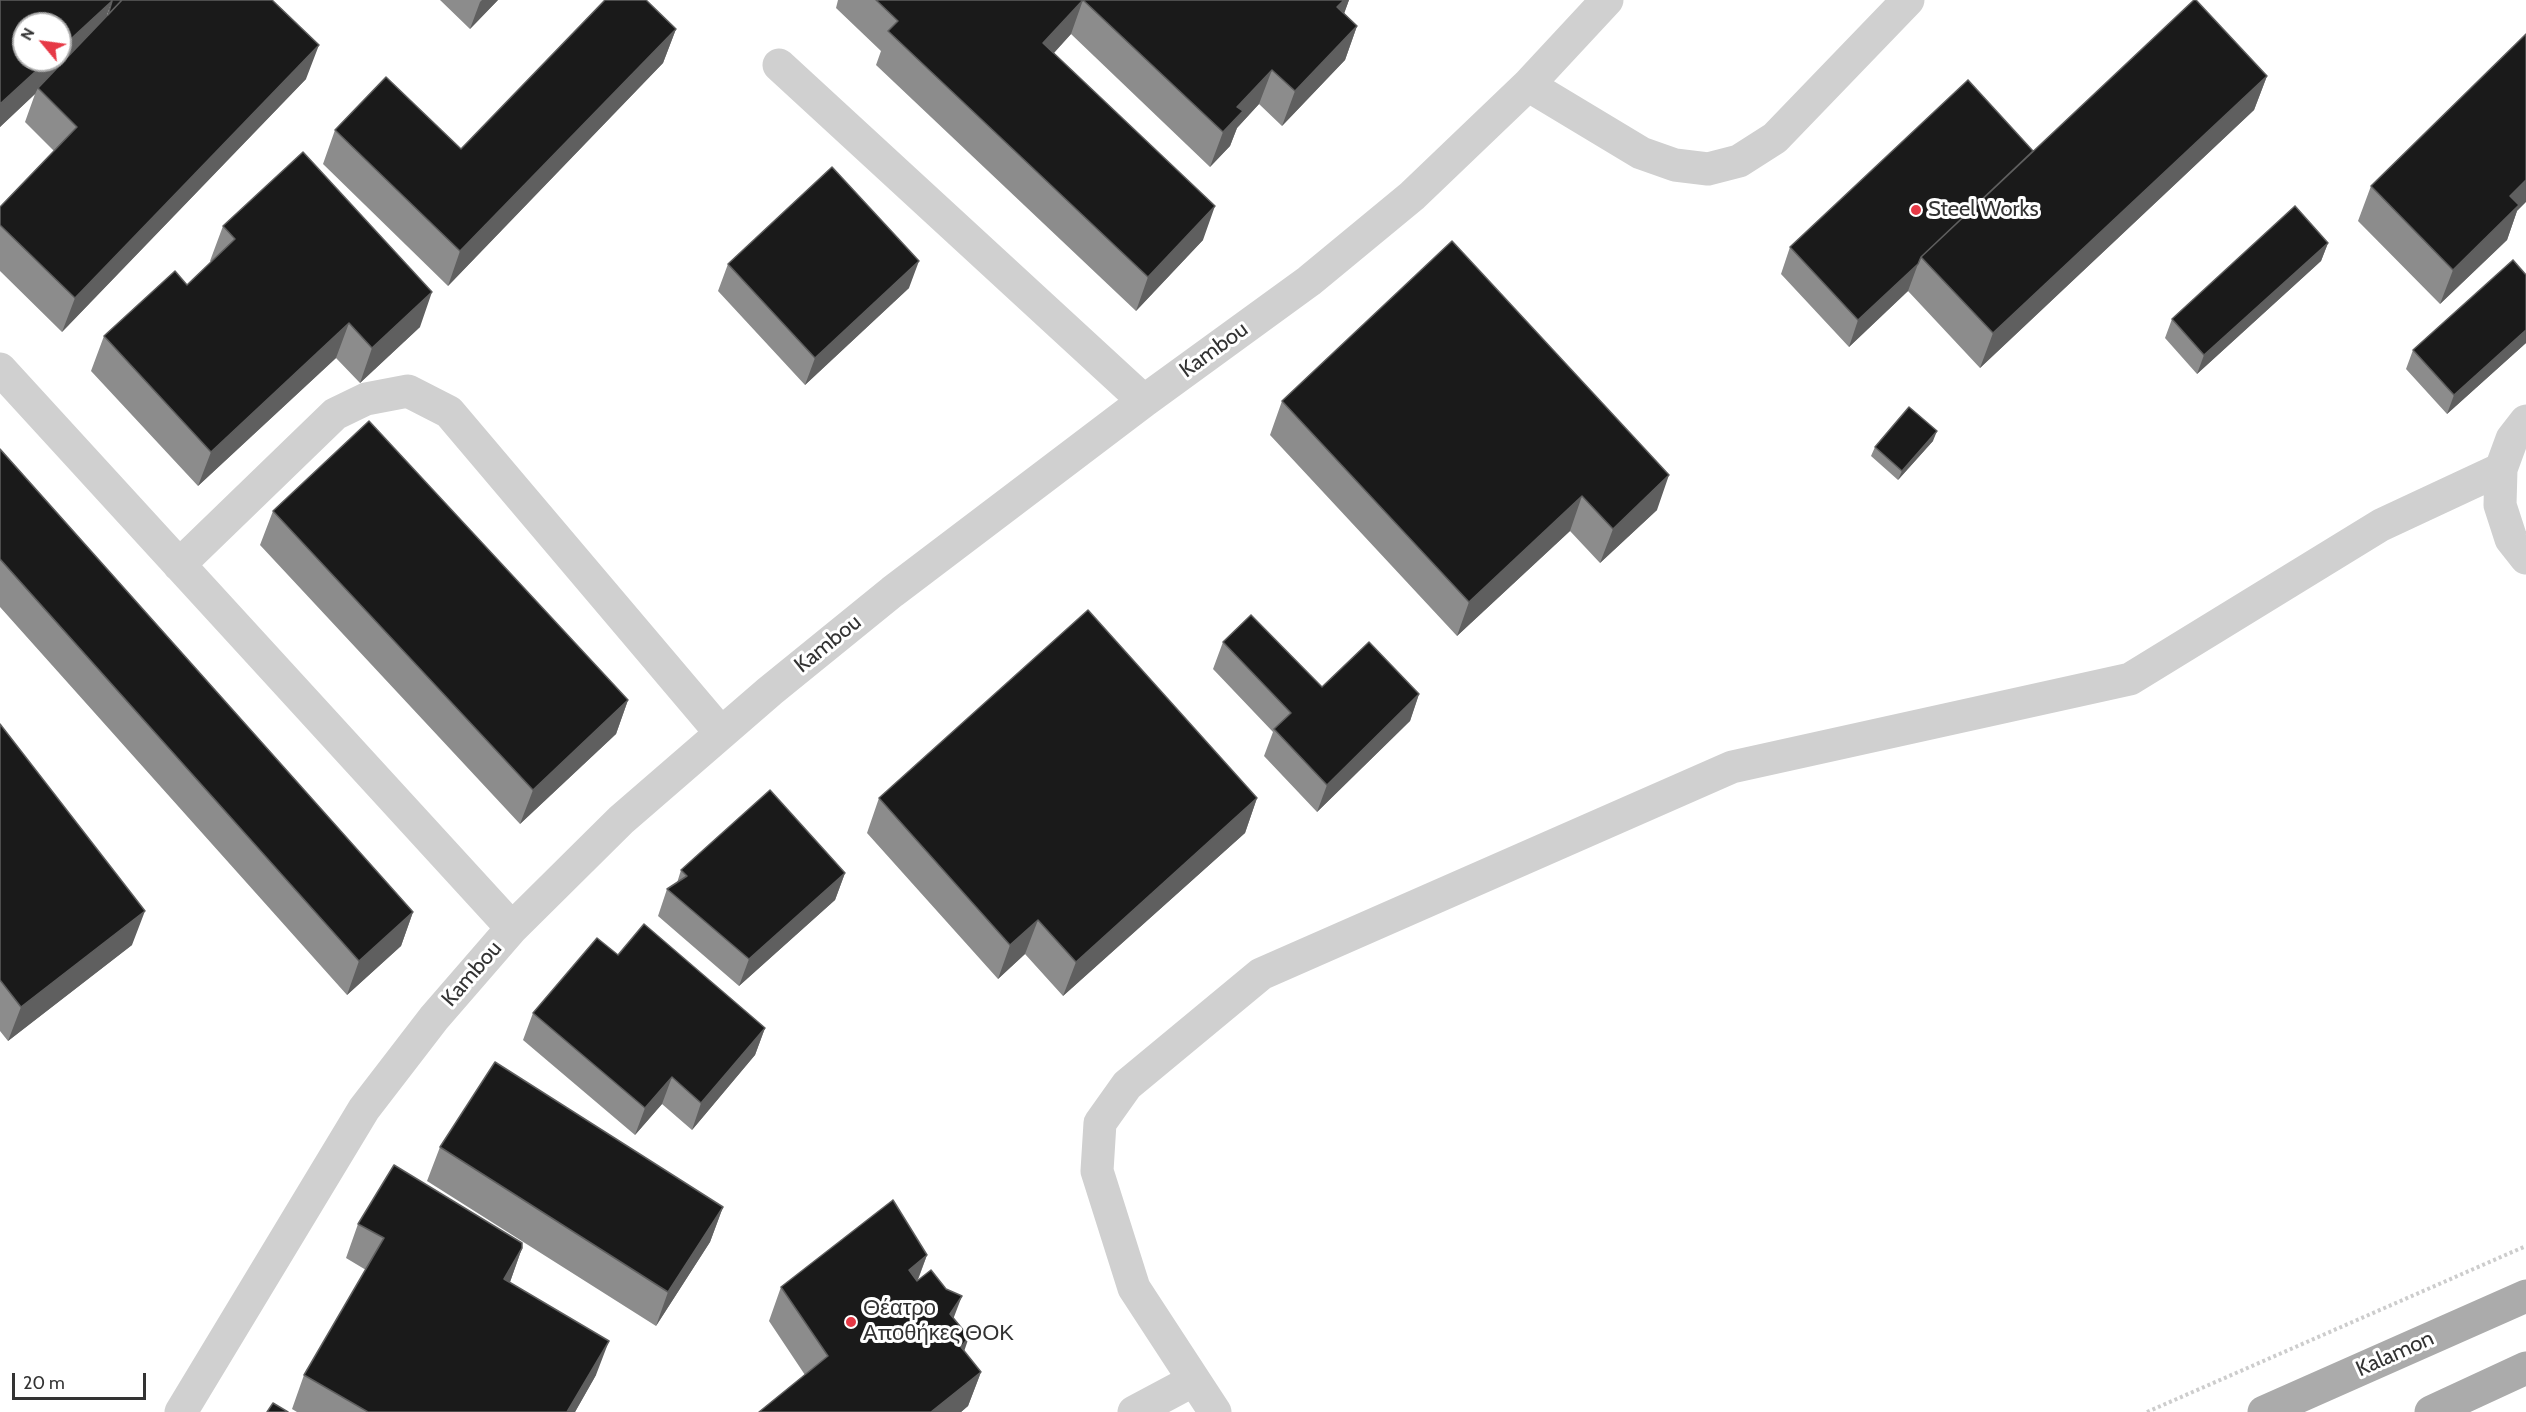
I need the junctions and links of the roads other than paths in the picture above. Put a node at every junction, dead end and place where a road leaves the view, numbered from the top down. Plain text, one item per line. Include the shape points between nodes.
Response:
1 (1607, 0) edge
2 (1908, 0) edge
3 (779, 65) dead end
4 (1528, 85) junction
5 (0, 369) edge
6 (1144, 401) junction
7 (2526, 421) edge
8 (2501, 469) junction
9 (2526, 558) edge
10 (179, 565) junction
11 (722, 733) junction
12 (512, 928) junction
13 (2526, 1296) edge
14 (2526, 1368) edge
15 (1194, 1380) junction
16 (181, 1412) edge
17 (1134, 1412) edge
18 (1215, 1412) edge
19 (2264, 1412) edge
20 (2431, 1412) edge

1 - 4 street, Kambou
2 - 4 street via 1775,138 1739,161 1708,169 1676,165 1641,153
3 - 6 street
4 - 6 street, Kambou via 1412,196 1309,280
5 - 10 street
6 - 11 street, Kambou via 892,592
7 - 8 street via 2512,438
8 - 9 street via 2500,504 2511,539
8 - 15 street via 2381,525 2130,679 1732,767 1261,974 1127,1085 1100,1123 1097,1171 1134,1288
10 - 11 street via 335,414 366,399 408,391 448,412
10 - 12 street
11 - 12 street, Kambou via 621,820
12 - 16 street, Kambou via 434,1018 364,1109
13 - 19 main road, Kalamon
14 - 20 main road
15 - 17 street
15 - 18 street

